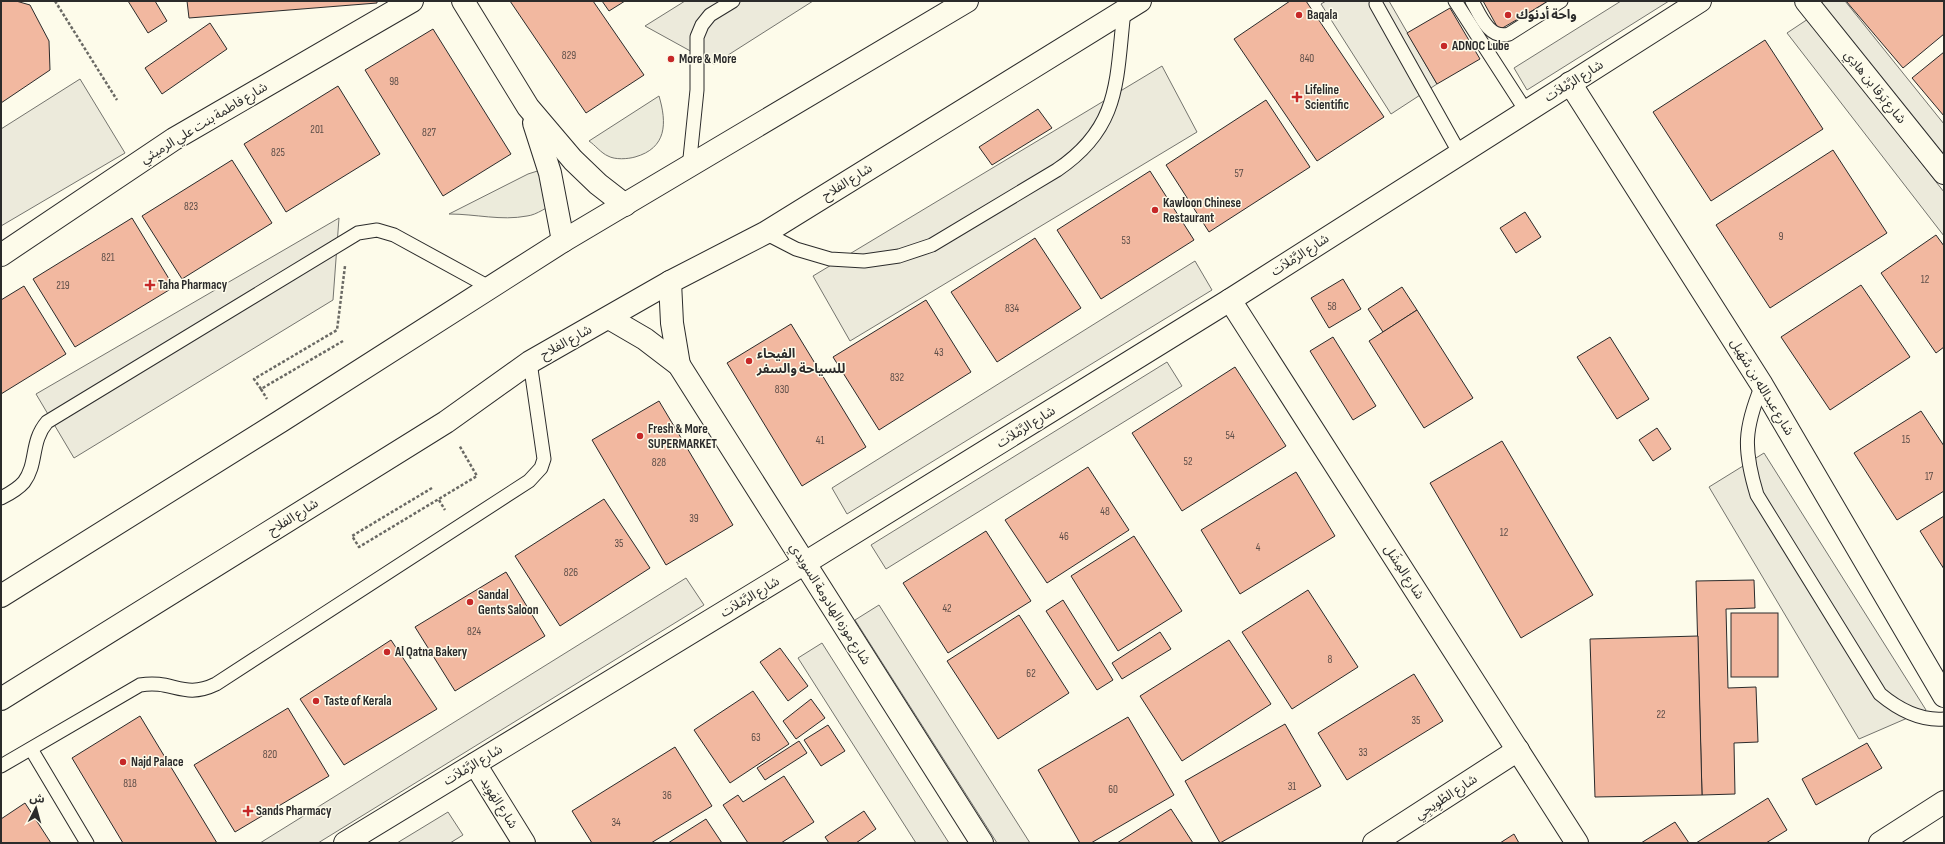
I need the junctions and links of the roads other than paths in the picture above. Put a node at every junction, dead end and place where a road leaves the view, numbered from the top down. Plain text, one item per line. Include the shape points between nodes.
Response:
1 (412, 1) edge
2 (463, 1) edge
3 (733, 1) edge
4 (968, 1) edge
5 (1455, 1) edge
6 (1472, 1) edge
7 (1561, 1) edge
8 (1700, 1) edge
9 (1806, 1) edge
10 (1376, 4) dead end
11 (1132, 6) edge
12 (1570, 83) junction
13 (528, 107) junction
14 (1526, 111) junction
15 (1460, 154) junction
16 (689, 168) junction
17 (1944, 173) edge
18 (625, 205) junction
19 (765, 233) junction
20 (563, 242) junction
21 (1, 255) edge
22 (670, 282) junction
23 (489, 288) junction
24 (1230, 300) junction
25 (609, 318) junction
26 (530, 362) junction
27 (679, 365) junction
28 (1762, 385) junction
29 (1, 498) edge
30 (805, 563) junction
31 (1, 596) edge
32 (1944, 696) edge
33 (1, 699) edge
34 (1944, 718) edge
35 (31, 749) junction
36 (1518, 750) junction
37 (475, 764) junction
38 (1, 766) edge
39 (1944, 802) edge
40 (87, 843) edge
41 (345, 843) edge
42 (524, 843) edge
43 (982, 843) edge
44 (1374, 843) edge
45 (1577, 843) edge
46 (1880, 843) edge

1 - 21 street, شارع فاطمة بنت علي الرميثي via 174,139
2 - 13 street
3 - 16 lane via 710,15 697,37 697,90
4 - 16 street
5 - 14 lane
6 - 7 lane via 1490,31 1504,36
8 - 12 street, شارع الرَّمْلاَت
9 - 17 street, شارع بَرقا بن هادِي
10 - 15 lane
11 - 19 street, شارع الفلاح
11 - 19 lane via 1112,101 1104,122 1092,141 1058,170 932,245 899,256 864,261 830,259 796,249
12 - 14 street, شارع الرَّمْلاَت
12 - 28 street, شارع عبدالله بن سُهَيل
13 - 18 street via 573,160
13 - 20 street via 550,173
14 - 15 street, شارع الرَّمْلاَت
15 - 24 street, شارع الرَّمْلاَت
16 - 18 street
18 - 20 street
19 - 22 street, شارع الفلاح
20 - 23 street
22 - 25 street, شارع الفلاح
22 - 27 street, شارع موزه الهادومة السويدي via 672,323
23 - 29 lane via 386,232 367,231 349,238 47,422 36,439 32,467 28,475 17,488
23 - 31 street
24 - 30 street, شارع الرَّمْلاَت
24 - 36 street, شارع المِشَل
25 - 26 street, شارع الفلاح
25 - 27 street, شارع موزه الهادومة السويدي via 645,339
26 - 33 street, شارع الفلاح via 446,422
26 - 35 lane via 544,459 541,468 529,481 216,684 195,691 186,691 165,684 140,685
27 - 30 street, شارع موزه الهادومة السويدي
28 - 32 street, شارع عبدالله بن سُهَيل
28 - 34 lane via 1751,411 1746,439 1748,468 1756,495 1880,694 1896,707 1915,716
30 - 37 street, شارع الرَّمْلاَت
30 - 43 street, شارع موزه الهادومة السويدي
35 - 38 lane
35 - 40 lane
36 - 44 street, شارع الطْوِيجِي
36 - 45 street, شارع المِشَل
37 - 41 street, شارع الرَّمْلاَت
37 - 42 street, شارع الهَوِيد
39 - 46 street

